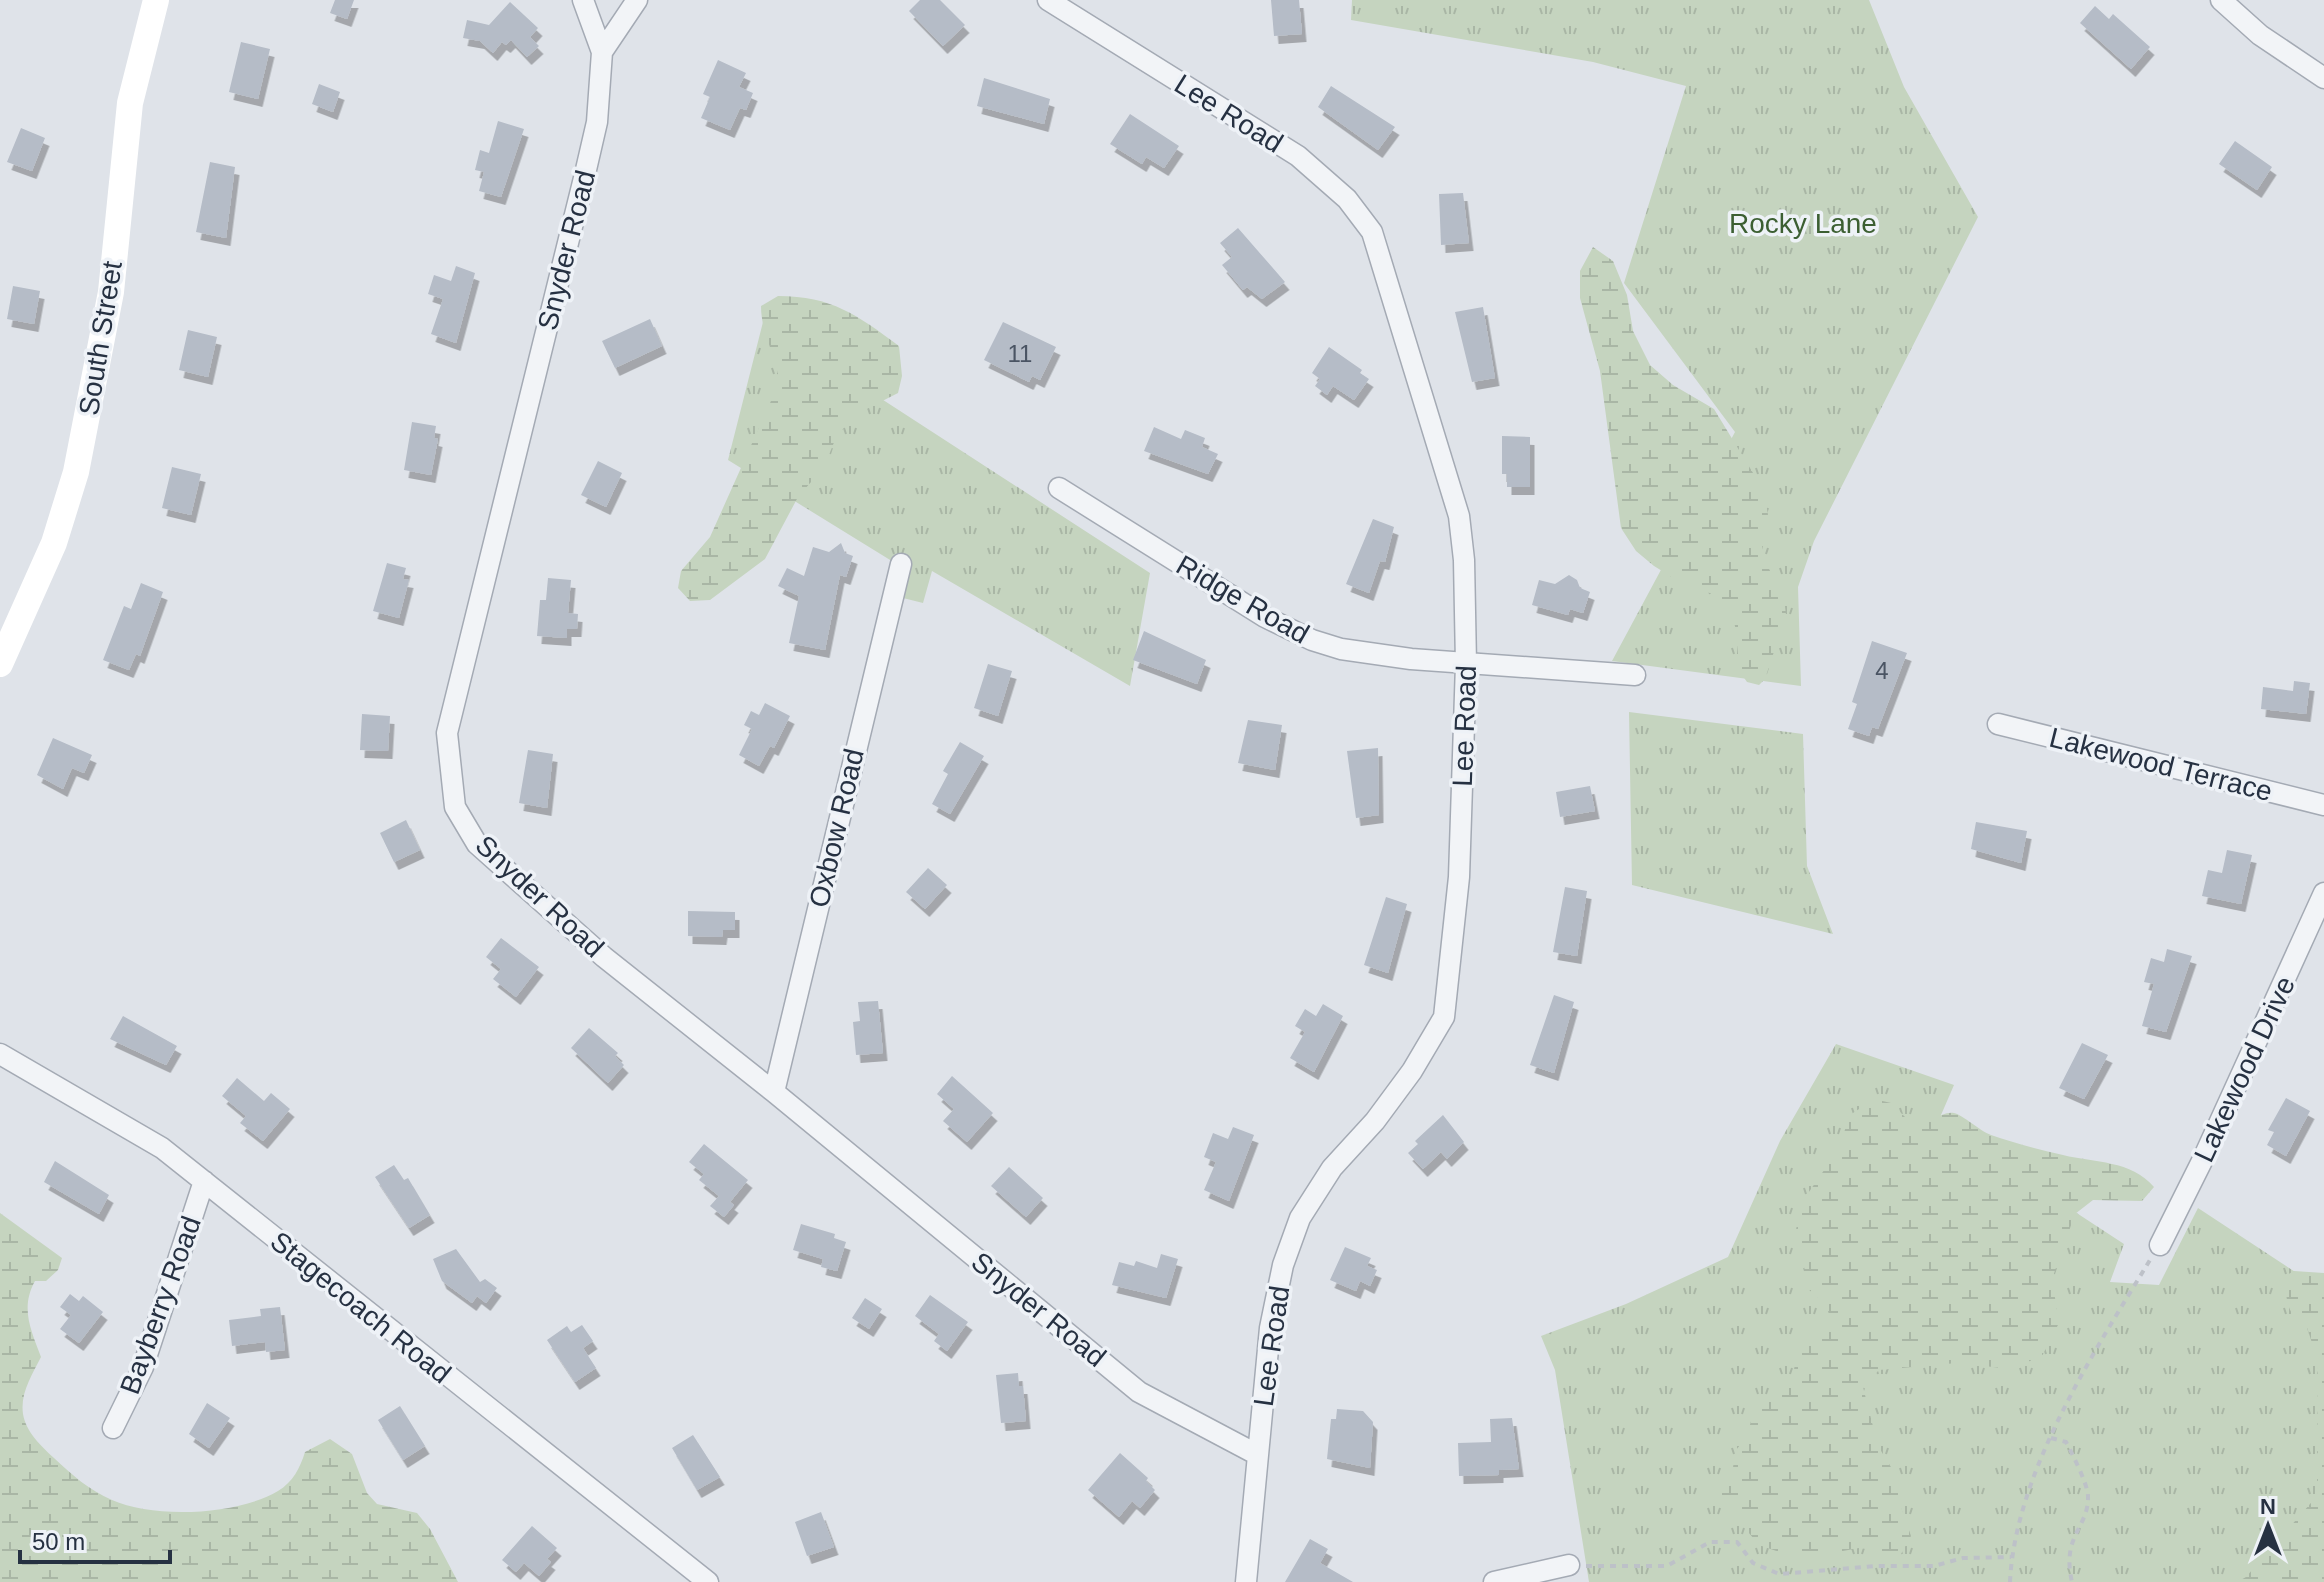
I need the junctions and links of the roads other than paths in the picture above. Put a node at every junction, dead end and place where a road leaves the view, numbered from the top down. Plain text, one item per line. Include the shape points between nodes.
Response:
1 (156, 0) edge
2 (583, 0) edge
3 (637, 0) edge
4 (1048, 0) edge
5 (2221, 0) edge
6 (602, 52) junction
7 (2324, 78) edge
8 (1059, 488) dead end
9 (901, 564) dead end
10 (0, 664) edge
11 (1466, 664) junction
12 (1635, 675) dead end
13 (1998, 724) dead end
14 (2324, 805) edge
15 (2324, 893) edge
16 (0, 1054) edge
17 (774, 1092) junction
18 (204, 1181) junction
19 (2160, 1245) road end
20 (113, 1428) dead end
21 (1258, 1455) junction
22 (1569, 1565) road end
23 (708, 1582) edge
24 (1246, 1582) edge
25 (1494, 1582) edge

1 - 10 main road, South Street via 130,103 111,292 76,472 39,580
2 - 6 street
3 - 6 street, Snyder Road
4 - 11 street, Lee Road via 1298,156 1347,199 1372,232 1459,516
5 - 7 street via 2260,35
6 - 17 street, Snyder Road via 597,122 447,733 455,807 477,844 593,947
8 - 11 street, Ridge Road via 1300,635 1369,654
9 - 17 street, Oxbow Road
11 - 12 street, Ridge Road
11 - 21 street, Lee Road via 1459,877 1444,1017 1412,1071 1332,1168 1300,1218 1283,1265 1270,1328
13 - 14 street, Lakewood Terrace
15 - 19 street, Lakewood Drive
16 - 18 street, Stagecoach Road via 162,1148
17 - 21 street, Snyder Road via 1139,1392
18 - 20 street, Bayberry Road via 143,1367
18 - 23 street, Stagecoach Road
21 - 24 street, Lee Road
22 - 25 street

